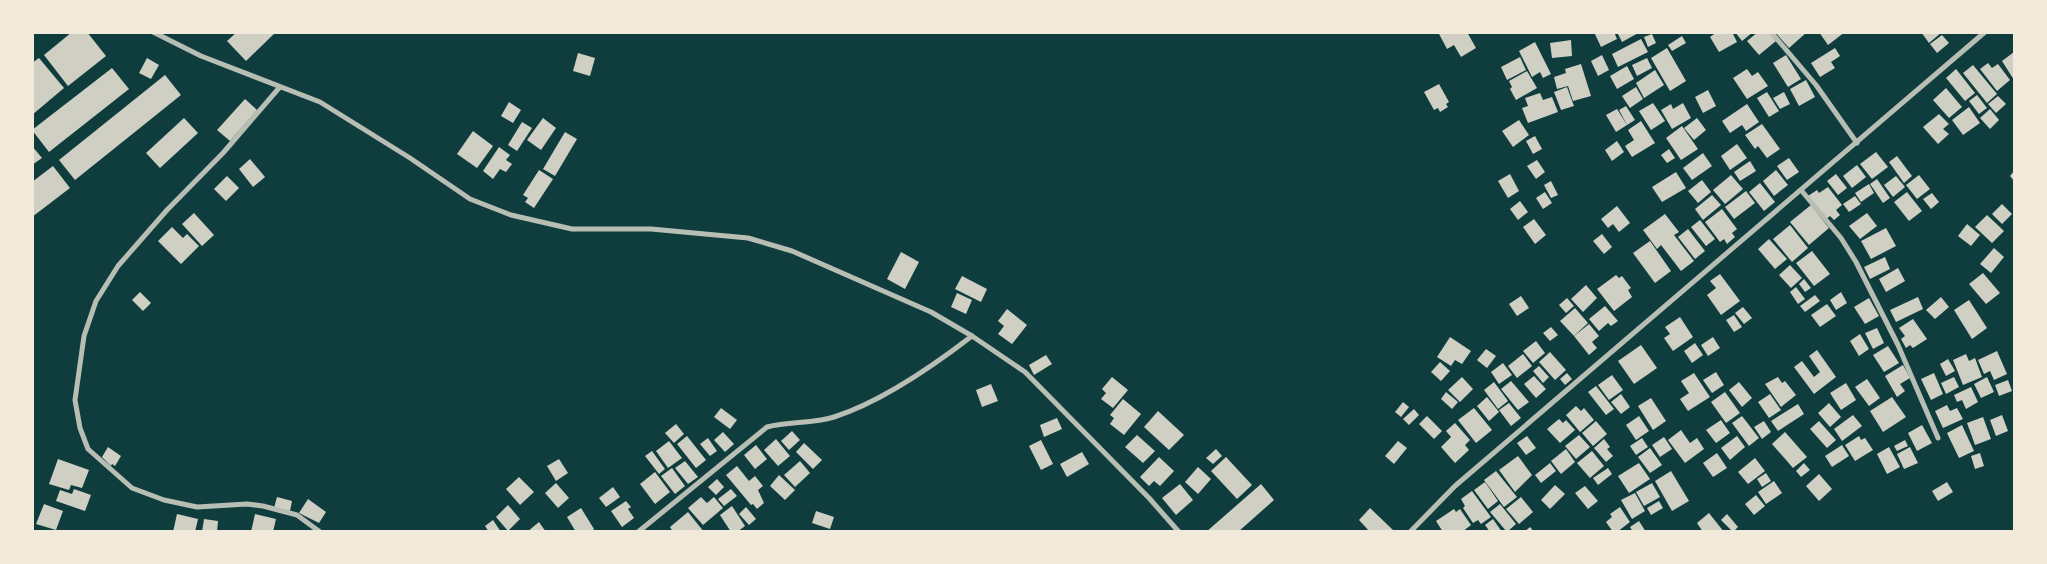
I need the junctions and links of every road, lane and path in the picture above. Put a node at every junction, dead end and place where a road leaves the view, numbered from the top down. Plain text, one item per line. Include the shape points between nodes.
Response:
1 (153, 32) edge
2 (1771, 32) edge
3 (1985, 32) edge
4 (279, 88) junction
5 (1857, 143) junction
6 (1801, 190) junction
7 (972, 336) junction
8 (1938, 438) dead end
9 (320, 532) edge
10 (638, 532) edge
11 (1179, 532) edge
12 (1410, 532) edge

1 - 4 street
2 - 5 street via 1816,85
3 - 5 street
4 - 7 street via 320,102 470,199 511,215 572,229 651,229 748,238 792,251 931,312
4 - 9 street via 118,266 96,301 84,336 75,400 88,449 132,488 164,500 197,507 263,506 297,515
5 - 6 street
6 - 8 street via 1841,238 1856,262 1898,345
6 - 12 street via 1455,486
7 - 10 street via 933,365 860,407 805,424 785,422 767,427
7 - 11 street via 1024,372

